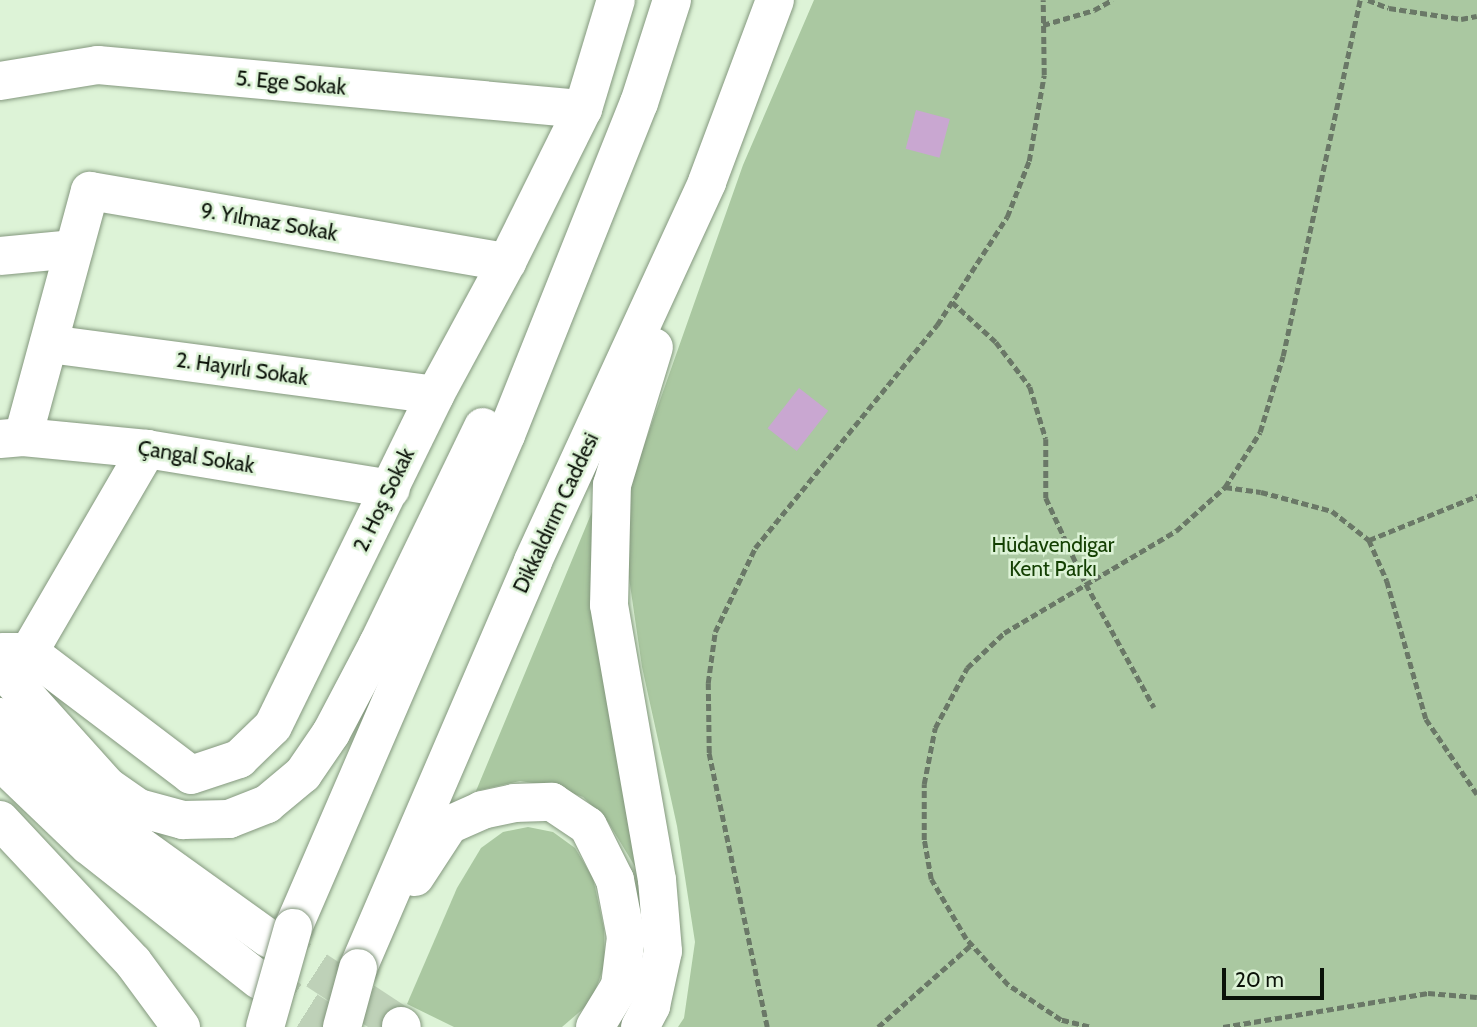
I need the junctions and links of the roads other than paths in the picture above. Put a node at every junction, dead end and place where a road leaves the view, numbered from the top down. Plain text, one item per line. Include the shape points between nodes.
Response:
1 (616, 0) edge
2 (672, 0) edge
3 (775, 0) edge
4 (0, 81) edge
5 (583, 109) junction
6 (707, 182) junction
7 (586, 237) junction
8 (74, 249) junction
9 (0, 256) edge
10 (507, 262) junction
11 (49, 344) junction
12 (435, 395) junction
13 (11, 438) edge
14 (147, 449) junction
15 (391, 489) junction
16 (10, 657) edge
17 (0, 717) edge
18 (0, 761) edge
19 (0, 820) edge
20 (281, 933) junction
21 (358, 968) junction
22 (260, 980) tunnel mouth
23 (181, 1027) edge
24 (265, 1027) edge
25 (342, 1027) edge
26 (594, 1027) edge
27 (640, 1027) edge

1 - 5 main road, 2. Hoş Sokak
2 - 7 main road via 639,103
3 - 6 main road, Dikkaldırım Caddesi
4 - 5 main road, 5. Ege Sokak via 98,65
5 - 10 main road, 2. Hoş Sokak
6 - 21 main road, Dikkaldırım Caddesi via 517,597
6 - 27 main road via 612,485 609,605 657,880 663,951
7 - 16 main road via 516,356 331,733 303,774 267,804 229,819 183,820 139,808 107,786
7 - 20 main road via 506,435
8 - 9 main road
8 - 10 main road, 9. Yılmaz Sokak via 90,191
8 - 11 main road, 9. Yılmaz Sokak
10 - 12 main road, 2. Hoş Sokak
11 - 12 main road, 2. Hayırlı Sokak
11 - 13 main road, 9. Yılmaz Sokak
12 - 15 main road, 2. Hoş Sokak
13 - 14 main road, Çangal Sokak
14 - 15 main road, Çangal Sokak
14 - 16 main road
15 - 16 main road, 2. Hoş Sokak via 272,726 239,759 191,775
17 - 20 main road via 88,808
18 - 22 main road via 88,845
19 - 23 main road via 133,962
20 - 24 main road, bridge
21 - 25 main road, Dikkaldırım Caddesi, bridge
21 - 26 main road via 449,825 482,810 552,802 588,826 615,880 626,937 620,986

